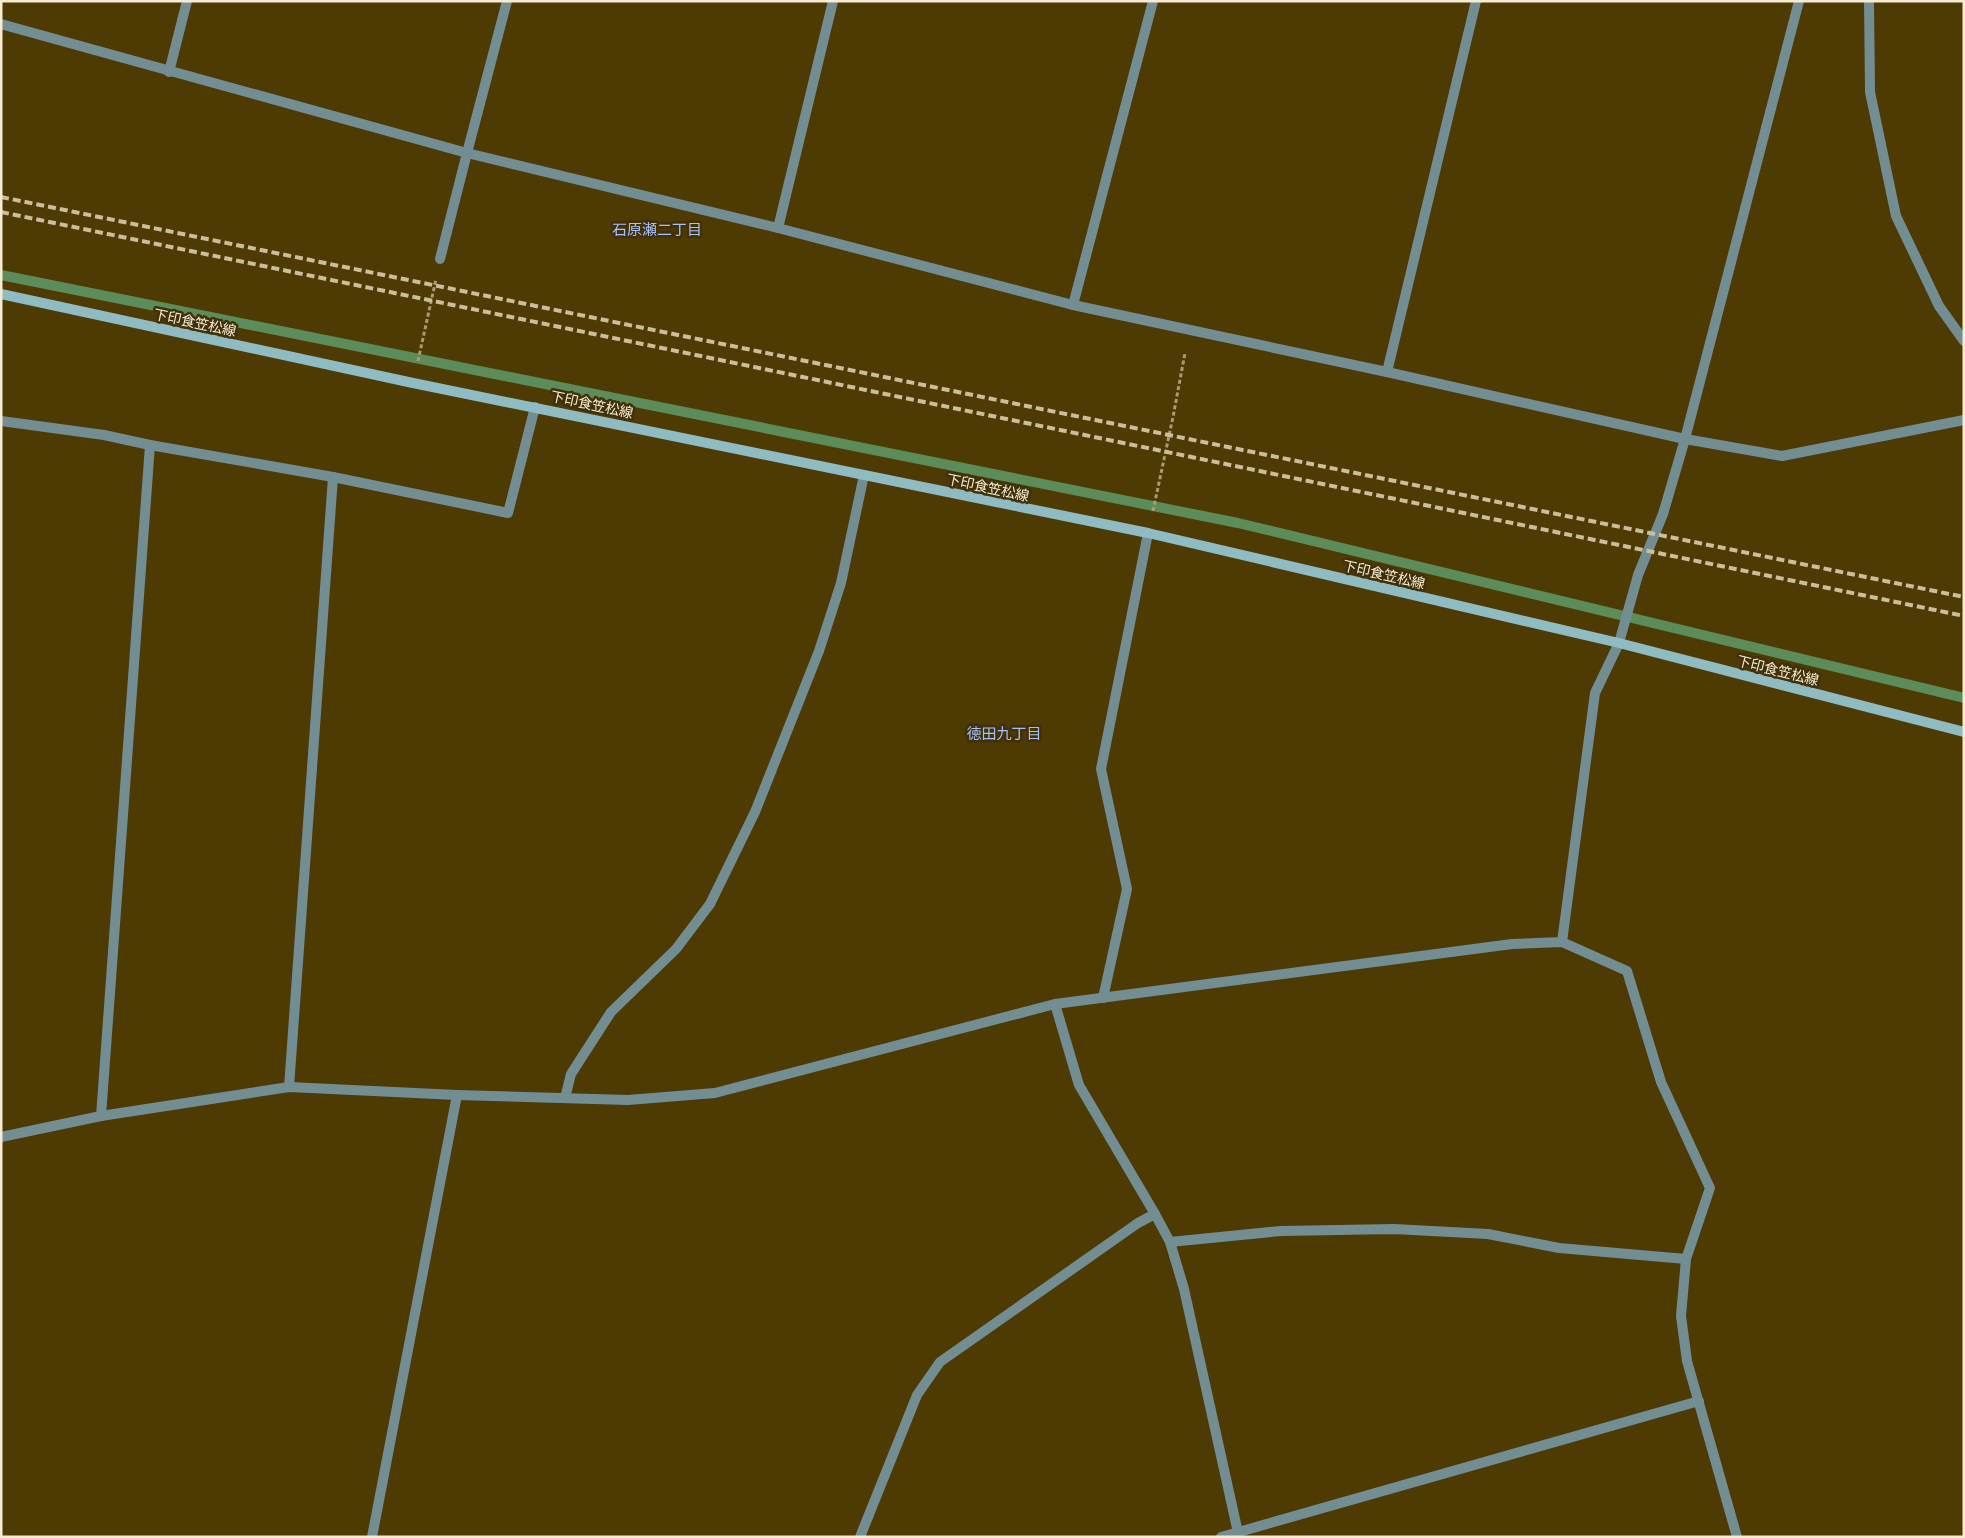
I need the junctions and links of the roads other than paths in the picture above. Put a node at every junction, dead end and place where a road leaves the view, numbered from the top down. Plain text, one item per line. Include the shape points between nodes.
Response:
1 (187, 1) edge
2 (506, 1) edge
3 (833, 1) edge
4 (1153, 1) edge
5 (1476, 1) edge
6 (1799, 1) edge
7 (1869, 1) edge
8 (1, 24) edge
9 (169, 72) junction
10 (467, 153) junction
11 (778, 228) junction
12 (440, 259) road end
13 (1, 294) edge
14 (1073, 306) junction
15 (1964, 341) edge
16 (1387, 372) junction
17 (535, 406) junction
18 (1964, 420) edge
19 (1, 421) edge
20 (1684, 439) junction
21 (150, 445) junction
22 (864, 475) junction
23 (333, 477) junction
24 (1148, 533) junction
25 (1619, 643) junction
26 (1964, 732) edge
27 (1562, 942) junction
28 (1103, 998) junction
29 (1055, 1004) junction
30 (289, 1087) junction
31 (457, 1096) junction
32 (564, 1098) junction
33 (101, 1116) junction
34 (1, 1137) edge
35 (1156, 1214) junction
36 (1170, 1242) junction
37 (1686, 1259) junction
38 (1698, 1401) junction
39 (1238, 1534) edge
40 (372, 1537) edge
41 (860, 1537) edge
42 (1221, 1537) edge
43 (1737, 1537) edge

1 - 9 street
2 - 10 street
3 - 11 street
4 - 14 street
5 - 16 street
6 - 20 street
7 - 15 street via 1870,92 1896,216 1939,306
8 - 9 street
9 - 10 street
10 - 11 street
10 - 12 street
11 - 14 street
13 - 17 main road, 下印食笠松線 via 413,383
14 - 16 street
16 - 20 street
17 - 22 main road, 下印食笠松線
17 - 23 street via 508,513
18 - 20 street via 1782,456
19 - 21 street via 104,435
20 - 25 street
21 - 23 street
21 - 33 street
22 - 24 main road, 下印食笠松線
22 - 32 street via 841,583 822,642 756,812 710,904 676,948 611,1012 571,1074
23 - 30 street
24 - 25 main road, 下印食笠松線
24 - 28 street via 1101,769 1127,889
25 - 26 main road, 下印食笠松線
25 - 27 street via 1595,693
27 - 28 street via 1512,944
27 - 37 street via 1626,971 1661,1082 1710,1188
28 - 29 street
29 - 32 street via 715,1093 628,1100
29 - 35 street via 1079,1085
30 - 31 street
30 - 33 street
31 - 32 street
31 - 40 street
33 - 34 street
35 - 36 street
35 - 41 street via 1138,1223 940,1362 917,1395
36 - 37 street via 1280,1231 1394,1229 1488,1234 1559,1248
36 - 39 street via 1184,1289
37 - 38 street via 1681,1316 1687,1362
38 - 39 street
38 - 43 street
39 - 42 street

